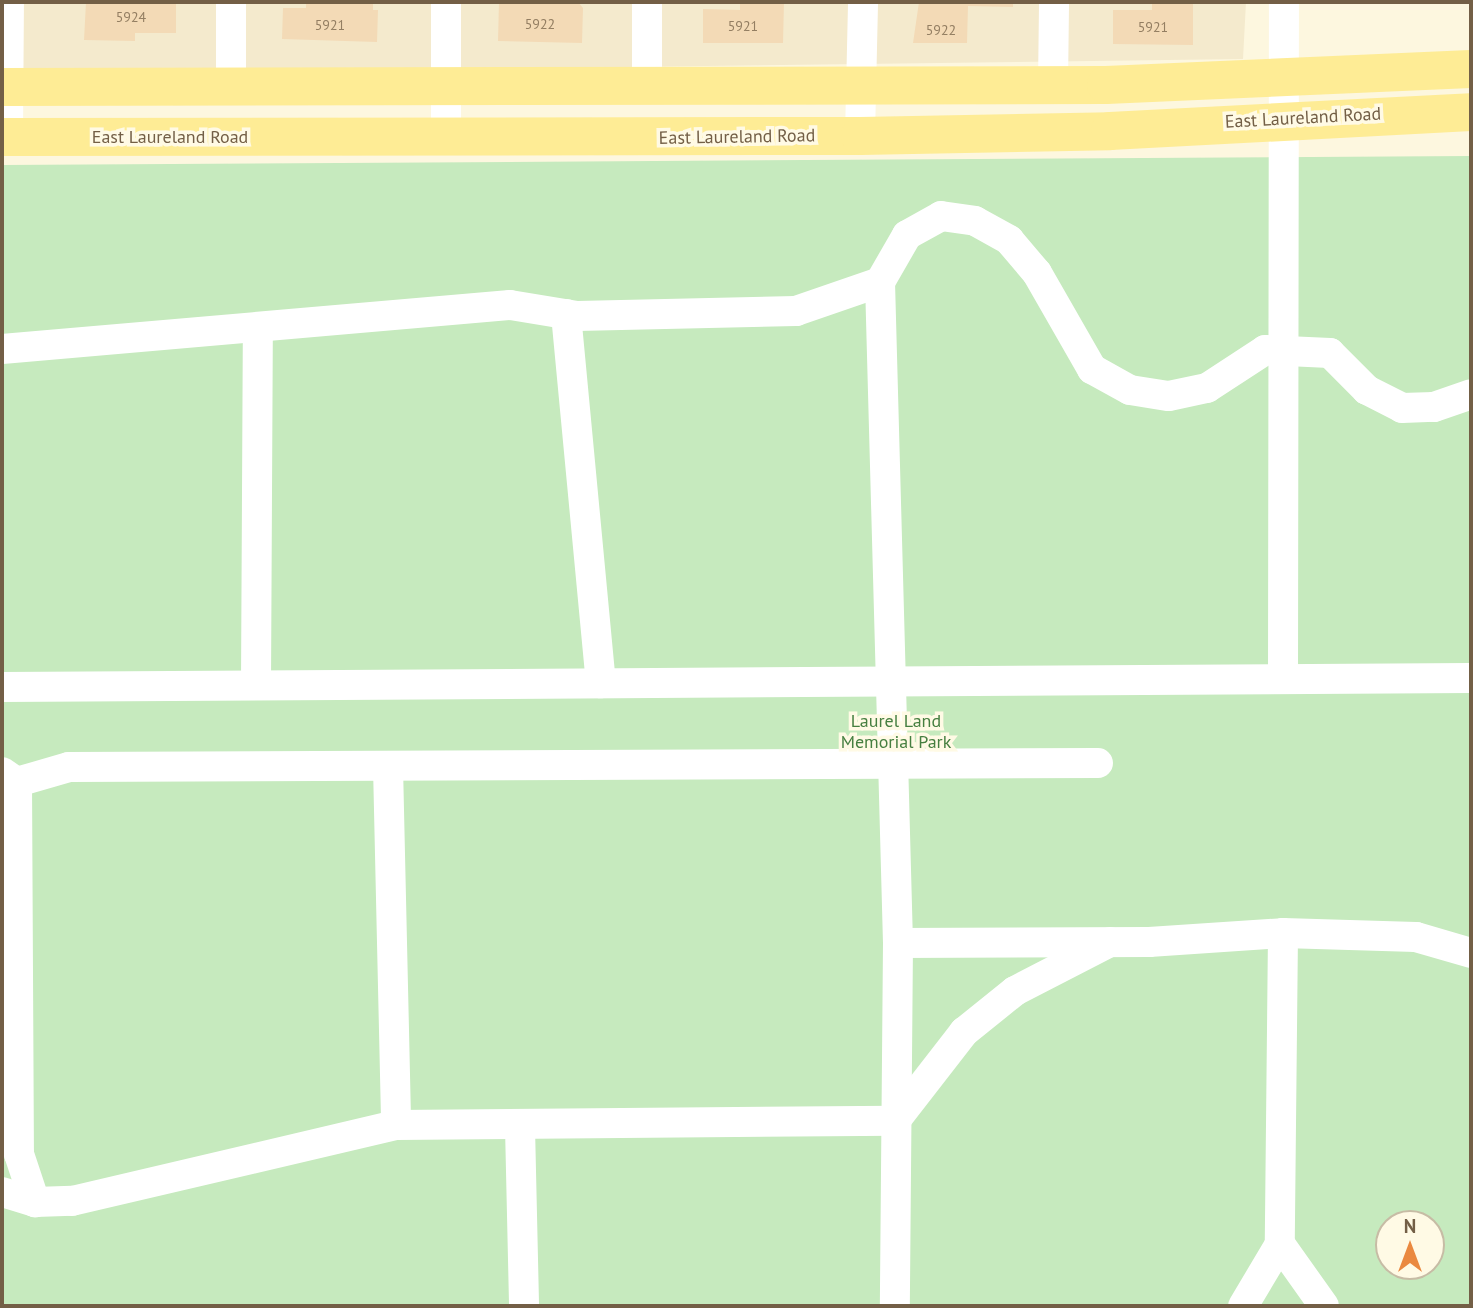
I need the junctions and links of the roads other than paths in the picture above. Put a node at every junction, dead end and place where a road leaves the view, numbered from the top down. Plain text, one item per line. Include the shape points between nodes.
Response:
1 (9, 2) edge
2 (231, 2) edge
3 (446, 2) edge
4 (647, 2) edge
5 (863, 2) edge
6 (1054, 2) edge
7 (1284, 2) edge
8 (1471, 69) edge
9 (1281, 79) junction
10 (446, 86) junction
11 (863, 86) junction
12 (1053, 86) junction
13 (6, 87) edge
14 (231, 87) junction
15 (647, 88) junction
16 (1471, 112) edge
17 (1281, 118) junction
18 (5, 136) edge
19 (860, 136) junction
20 (446, 138) junction
21 (880, 282) junction
22 (566, 314) junction
23 (257, 327) junction
24 (2, 349) edge
25 (1281, 351) junction
26 (1471, 394) edge
27 (1283, 678) junction
28 (1471, 678) edge
29 (892, 681) junction
30 (601, 683) junction
31 (256, 685) junction
32 (2, 687) edge
33 (1098, 763) dead end
34 (388, 766) junction
35 (894, 766) junction
36 (9, 776) edge
37 (1283, 933) junction
38 (1110, 942) junction
39 (898, 943) junction
40 (1471, 953) edge
41 (895, 1121) junction
42 (396, 1125) junction
43 (520, 1127) junction
44 (2, 1192) edge
45 (35, 1202) junction
46 (1280, 1244) junction
47 (524, 1306) edge
48 (895, 1306) edge
49 (1243, 1306) edge
50 (1324, 1306) edge

1 - 13 street
2 - 14 street
3 - 10 street
4 - 15 street
5 - 11 street
6 - 12 street
7 - 9 street
8 - 9 main road
9 - 12 main road
9 - 17 street
10 - 14 main road
10 - 15 main road
10 - 20 street
11 - 12 main road
11 - 15 main road
11 - 19 street
13 - 14 main road
13 - 18 street
16 - 17 main road, East Laureland Road
17 - 19 main road, East Laureland Road via 1110,131
17 - 25 street
18 - 20 main road, East Laureland Road
19 - 20 main road, East Laureland Road
21 - 22 street via 796,310
21 - 25 street via 907,235 941,216 975,221 1009,240 1037,273 1092,369 1130,390 1169,396 1207,388 1265,350
21 - 29 street
22 - 23 street via 510,305
22 - 30 street
23 - 24 street
23 - 31 street
25 - 26 street via 1330,353 1367,390 1402,408 1434,407
25 - 27 street
27 - 28 street
27 - 29 street
29 - 30 street
29 - 35 street
30 - 31 street
31 - 32 street
33 - 35 street
34 - 35 street
34 - 36 street via 69,766
34 - 42 street
35 - 39 street
36 - 45 street via 19,1154
37 - 38 street
37 - 40 street via 1416,937
37 - 46 street
38 - 39 street
38 - 41 street via 1015,991 964,1032
39 - 41 street
41 - 43 street
41 - 48 street
42 - 43 street
42 - 45 street via 72,1201
43 - 47 street
44 - 45 street
46 - 49 street
46 - 50 street

